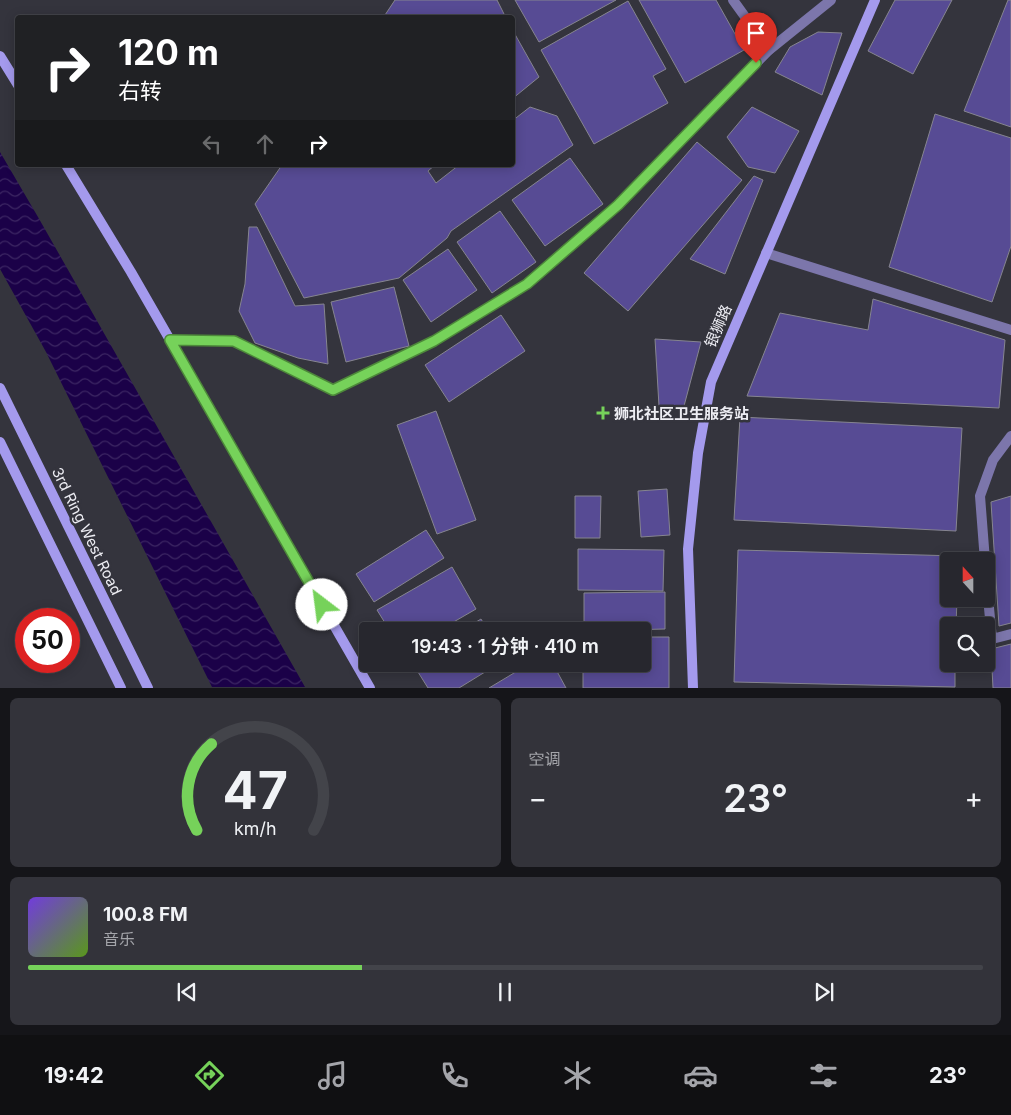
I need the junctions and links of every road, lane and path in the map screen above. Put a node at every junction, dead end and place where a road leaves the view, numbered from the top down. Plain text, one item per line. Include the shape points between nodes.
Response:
1 (734, 0) edge
2 (830, 0) edge
3 (875, 0) edge
4 (769, 50) junction
5 (0, 56) edge
6 (15, 80) edge
7 (67, 167) edge
8 (766, 253) junction
9 (1011, 330) edge
10 (170, 340) junction
11 (0, 388) edge
12 (1011, 436) edge
13 (0, 442) edge
14 (984, 552) edge
15 (989, 608) edge
16 (1011, 634) edge
17 (121, 688) edge
18 (148, 688) edge
19 (370, 688) edge
20 (692, 688) edge

1 - 4 street
2 - 4 street
3 - 8 main road, 银狮路
4 - 10 street via 618,205 527,284 434,341 333,390 234,341
5 - 6 main road
7 - 10 main road
8 - 9 street
8 - 20 main road, 银狮路 via 711,382 698,453 688,549
10 - 19 main road
11 - 18 main road, 3rd Ring West Road
12 - 14 street via 993,460 980,496
13 - 17 main road
15 - 16 street via 992,639

